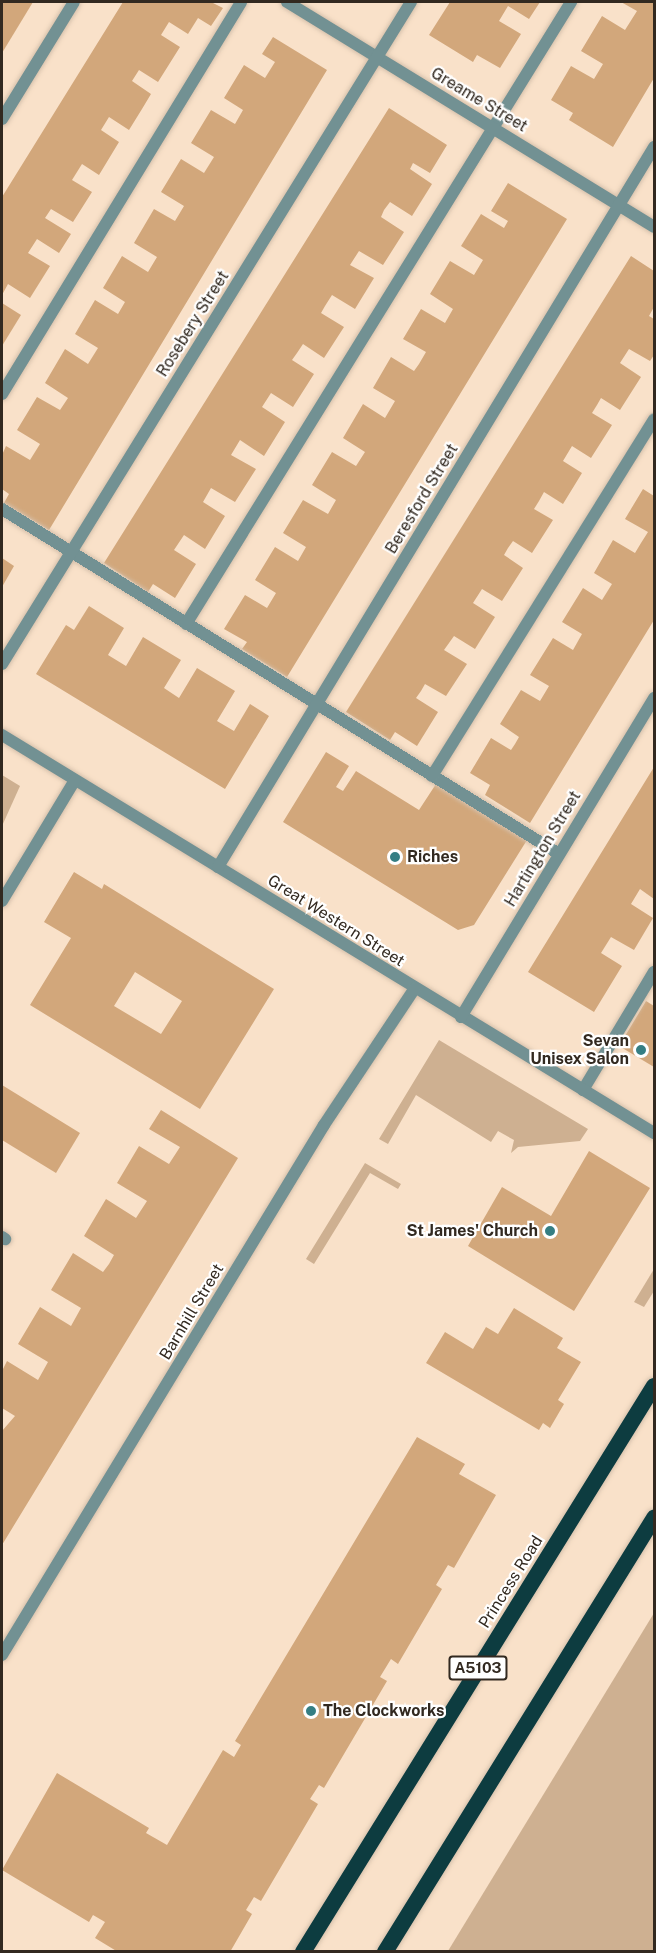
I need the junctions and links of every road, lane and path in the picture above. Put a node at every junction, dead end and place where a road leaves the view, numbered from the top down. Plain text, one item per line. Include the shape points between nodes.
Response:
1 (74, 2) edge
2 (241, 2) edge
3 (287, 2) edge
4 (411, 2) edge
5 (571, 2) edge
6 (378, 57) junction
7 (2, 119) edge
8 (494, 128) junction
9 (654, 147) edge
10 (619, 206) junction
11 (654, 227) edge
12 (2, 394) edge
13 (654, 420) edge
14 (2, 509) edge
15 (71, 552) junction
16 (186, 624) junction
17 (2, 664) edge
18 (654, 698) edge
19 (319, 703) junction
20 (2, 735) edge
21 (432, 776) junction
22 (75, 780) junction
23 (559, 854) junction
24 (218, 867) junction
25 (2, 901) edge
26 (654, 972) edge
27 (414, 988) junction
28 (461, 1017) junction
29 (583, 1090) junction
30 (654, 1133) edge
31 (654, 1386) edge
32 (654, 1518) edge
33 (2, 1655) edge
34 (303, 1952) edge
35 (385, 1952) edge

1 - 7 street
2 - 12 street
3 - 6 street, Greame Street
4 - 6 street, Rosebery Street
5 - 8 street
6 - 8 street, Greame Street
6 - 15 street, Rosebery Street
8 - 10 street, Greame Street
8 - 16 street
9 - 10 street, Beresford Street
10 - 11 street, Greame Street
10 - 19 street, Beresford Street
13 - 21 street
14 - 15 street
15 - 16 street
15 - 17 street, Rosebery Street
16 - 19 street
18 - 23 street, Hartington Street
19 - 21 street
19 - 24 street, Beresford Street
20 - 22 street, Great Western Street
21 - 23 street
22 - 24 street, Great Western Street
22 - 25 street
23 - 28 street, Hartington Street
24 - 27 street, Great Western Street
26 - 29 street
27 - 28 street, Great Western Street
27 - 33 street, Barnhill Street via 324,1125
28 - 29 street, Great Western Street
29 - 30 street, Great Western Street
31 - 34 highway, Princess Road / A5103
32 - 35 highway

